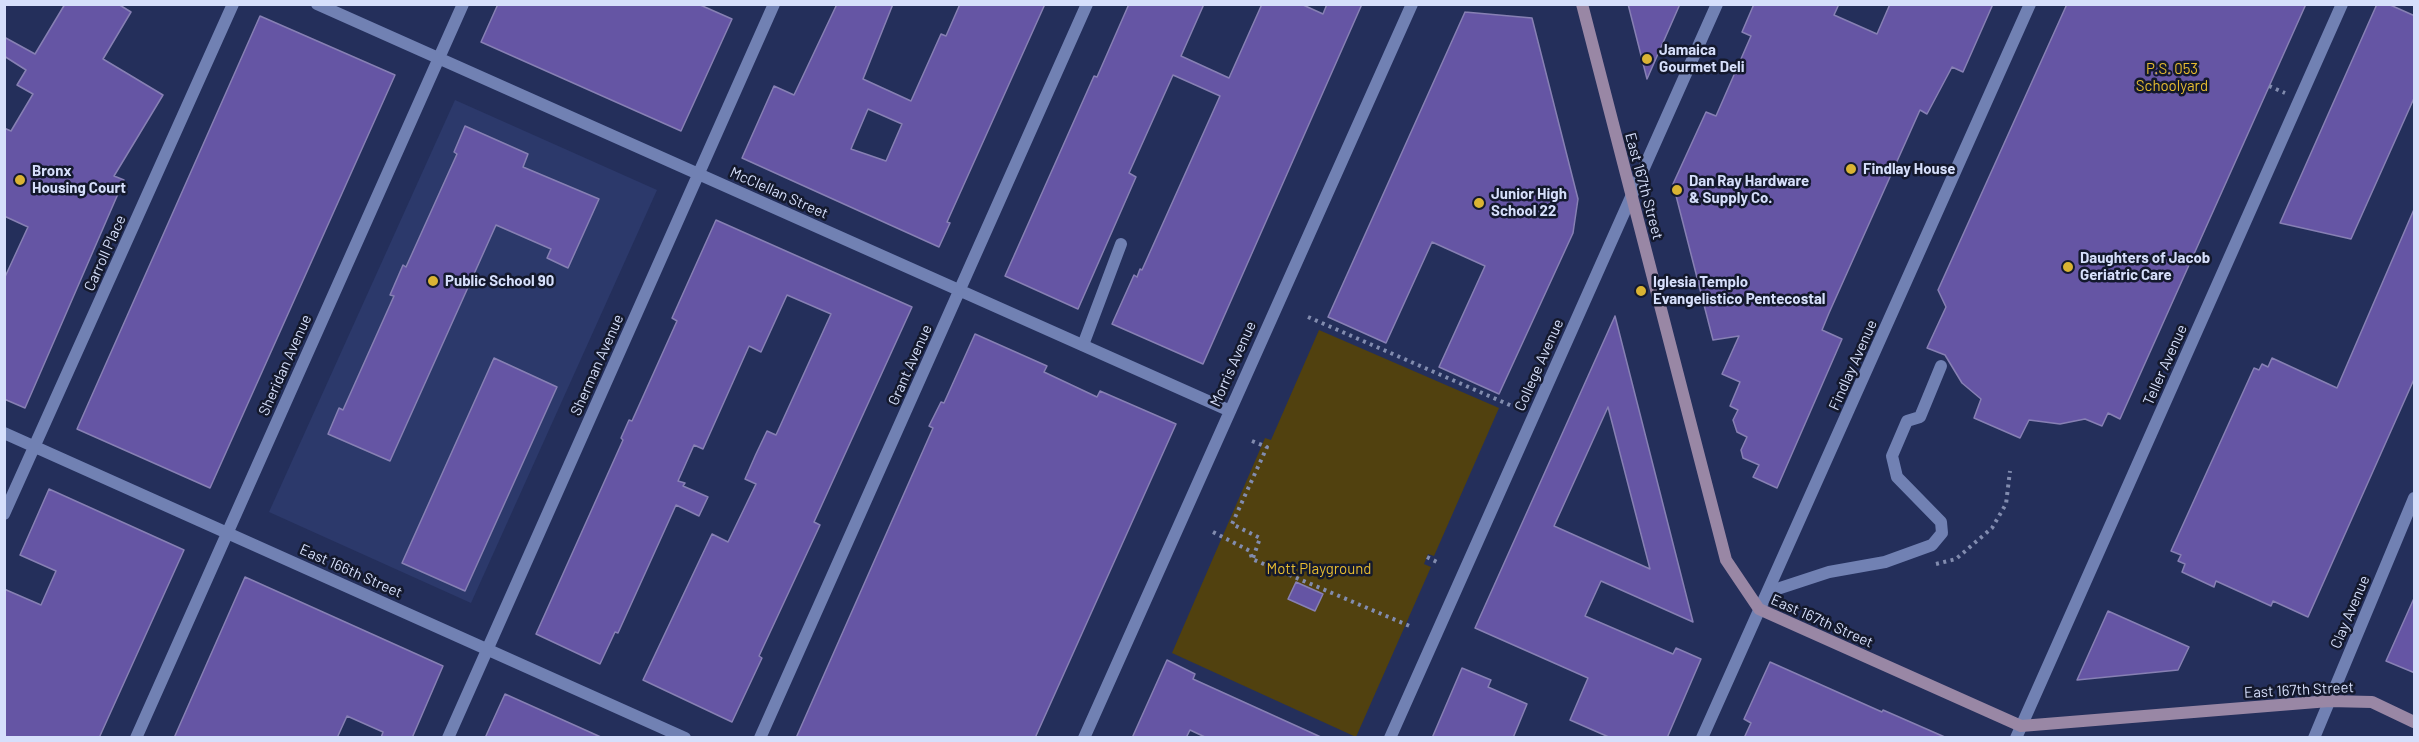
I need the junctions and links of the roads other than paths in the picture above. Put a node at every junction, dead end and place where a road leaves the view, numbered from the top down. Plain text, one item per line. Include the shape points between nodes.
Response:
1 (233, 4) edge
2 (317, 4) edge
3 (463, 4) edge
4 (774, 4) edge
5 (1087, 4) edge
6 (1412, 4) edge
7 (1582, 4) edge
8 (1717, 4) edge
9 (2030, 4) edge
10 (2342, 4) edge
11 (439, 58) junction
12 (699, 173) junction
13 (1631, 196) junction
14 (1122, 244) dead end
15 (960, 291) junction
16 (1083, 345) junction
17 (1941, 366) dead end
18 (1228, 410) junction
19 (4, 433) edge
20 (35, 447) junction
21 (2415, 498) edge
22 (4, 514) edge
23 (227, 532) junction
24 (1767, 592) junction
25 (1759, 609) junction
26 (488, 649) junction
27 (2329, 701) junction
28 (2415, 722) edge
29 (2018, 732) edge
30 (136, 738) edge
31 (448, 738) edge
32 (686, 738) edge
33 (760, 738) edge
34 (1084, 738) edge
35 (1390, 738) edge
36 (1702, 738) edge
37 (2314, 738) edge

1 - 20 street, Carroll Place
2 - 11 street, McClellan Street
3 - 11 street, Sheridan Avenue
4 - 12 street, Sherman Avenue
5 - 15 street, Grant Avenue
6 - 18 street, Morris Avenue
7 - 13 street, East 167th Street
8 - 13 street, College Avenue
9 - 24 street, Findlay Avenue
10 - 29 street, Teller Avenue
11 - 12 street, McClellan Street
11 - 23 street, Sheridan Avenue
12 - 15 street, McClellan Street
12 - 26 street, Sherman Avenue
13 - 25 street, East 167th Street via 1726,560
13 - 35 street, College Avenue
14 - 16 street
15 - 16 street, McClellan Street
15 - 33 street, Grant Avenue
16 - 18 street, McClellan Street
17 - 24 street via 1920,417 1907,421 1892,456 1897,477 1941,522 1942,533 1932,545 1885,562 1829,572
18 - 34 street, Morris Avenue
19 - 20 street, East 166th Street
20 - 22 street, Carroll Place
20 - 23 street, East 166th Street
21 - 27 street, Clay Avenue
23 - 26 street, East 166th Street
23 - 30 street, Sheridan Avenue
24 - 25 street, Findlay Avenue
25 - 29 street, East 167th Street
25 - 36 street, Findlay Avenue
26 - 31 street, Sherman Avenue
26 - 32 street, East 166th Street
27 - 28 street, East 167th Street via 2372,702
27 - 29 street, East 167th Street
27 - 37 street, Clay Avenue

